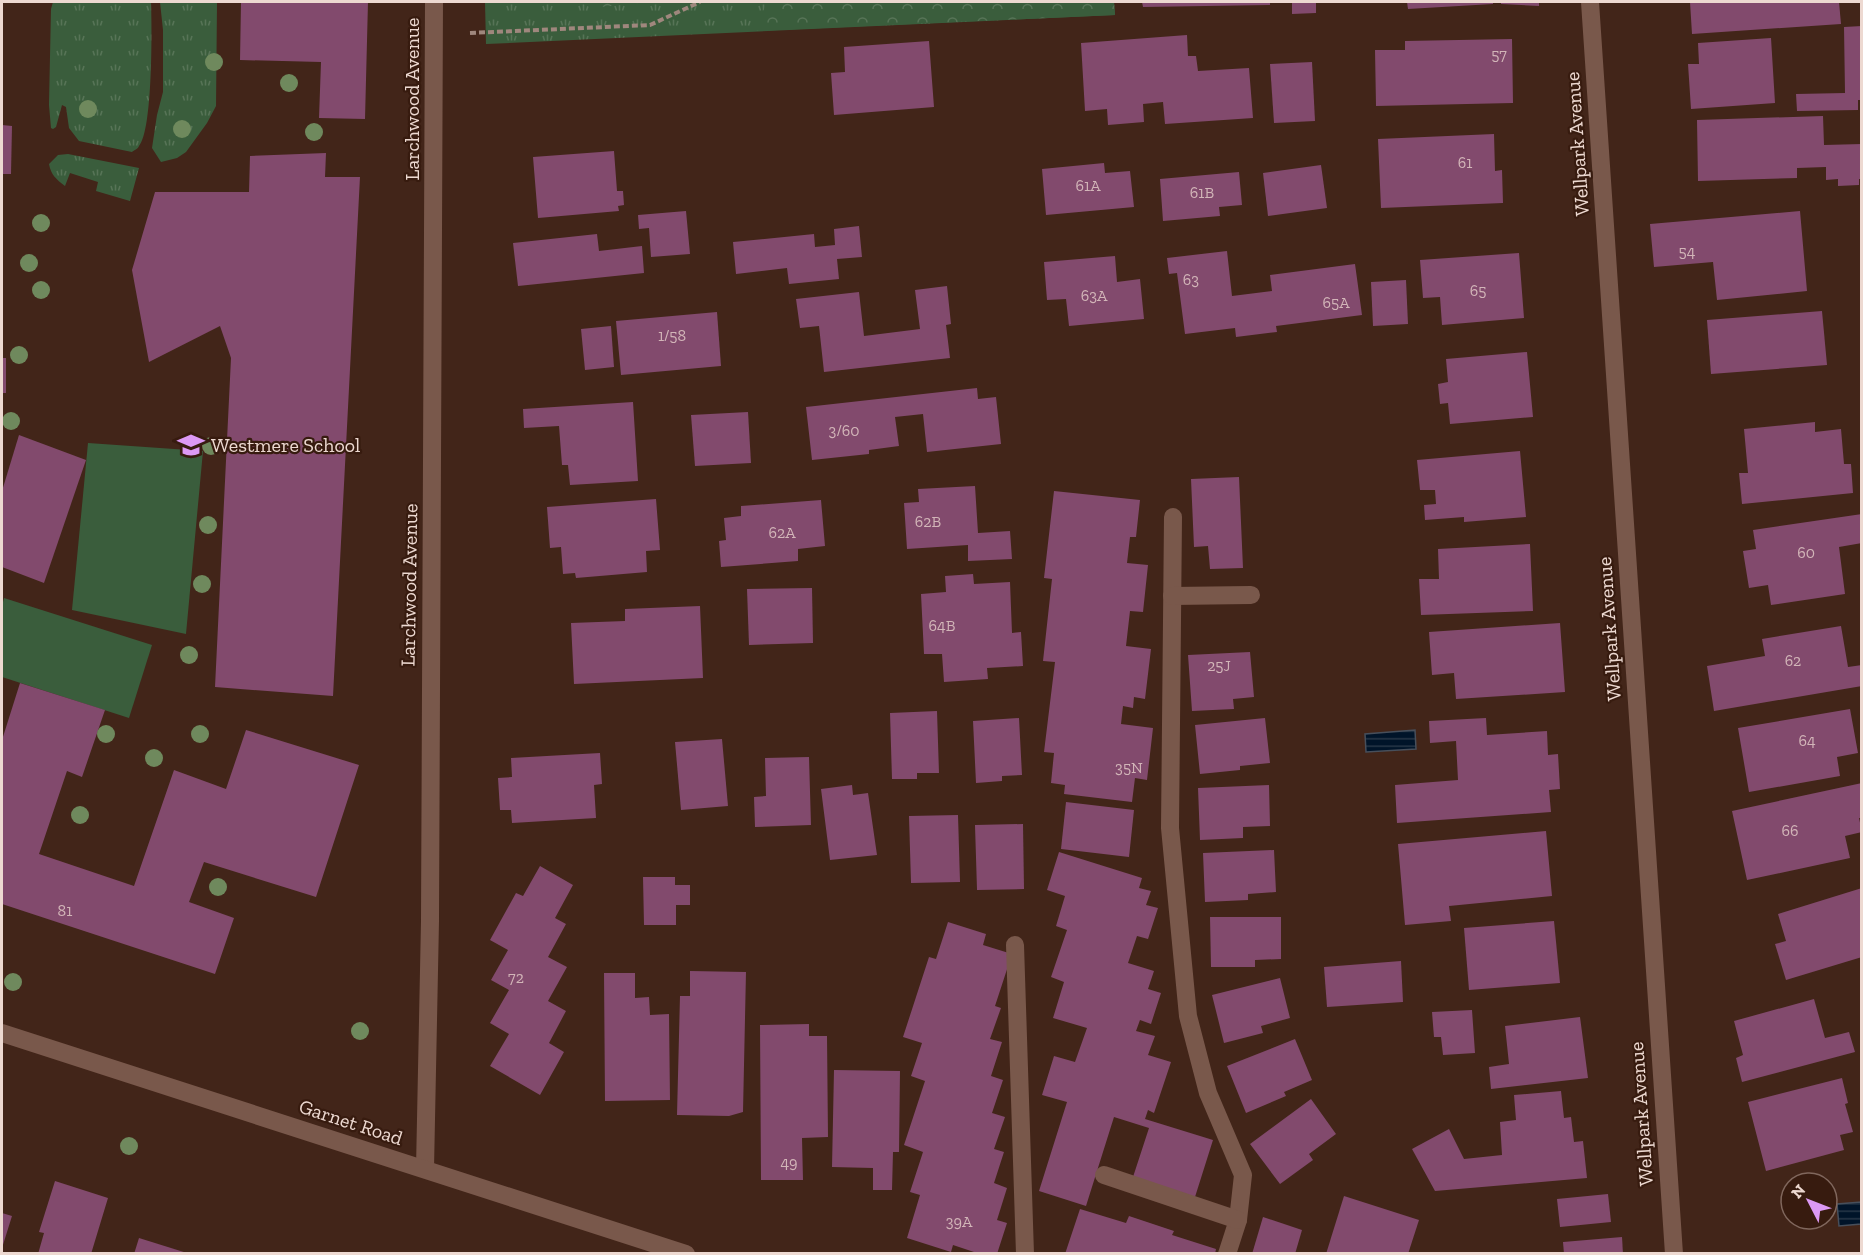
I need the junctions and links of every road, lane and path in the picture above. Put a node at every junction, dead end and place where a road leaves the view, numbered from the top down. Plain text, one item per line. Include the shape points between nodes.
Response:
1 (434, 2) edge
2 (700, 2) edge
3 (1590, 2) edge
4 (470, 33) dead end
5 (1173, 518) dead end
6 (1251, 595) dead end
7 (1172, 596) junction
8 (1015, 945) dead end
9 (2, 1033) edge
10 (425, 1169) junction
11 (1104, 1175) dead end
12 (1238, 1220) junction
13 (686, 1254) edge
14 (1025, 1254) edge
15 (1227, 1254) edge
16 (1674, 1254) edge

1 - 10 street, Larchwood Avenue via 430,921
2 - 4 path via 650,25
3 - 16 street, Wellpark Avenue
5 - 7 street
6 - 7 street
7 - 12 street via 1170,828 1188,1016 1208,1093 1243,1176
8 - 14 street
9 - 10 street, Garnet Road
10 - 13 street, Garnet Road
11 - 12 street
12 - 15 street

